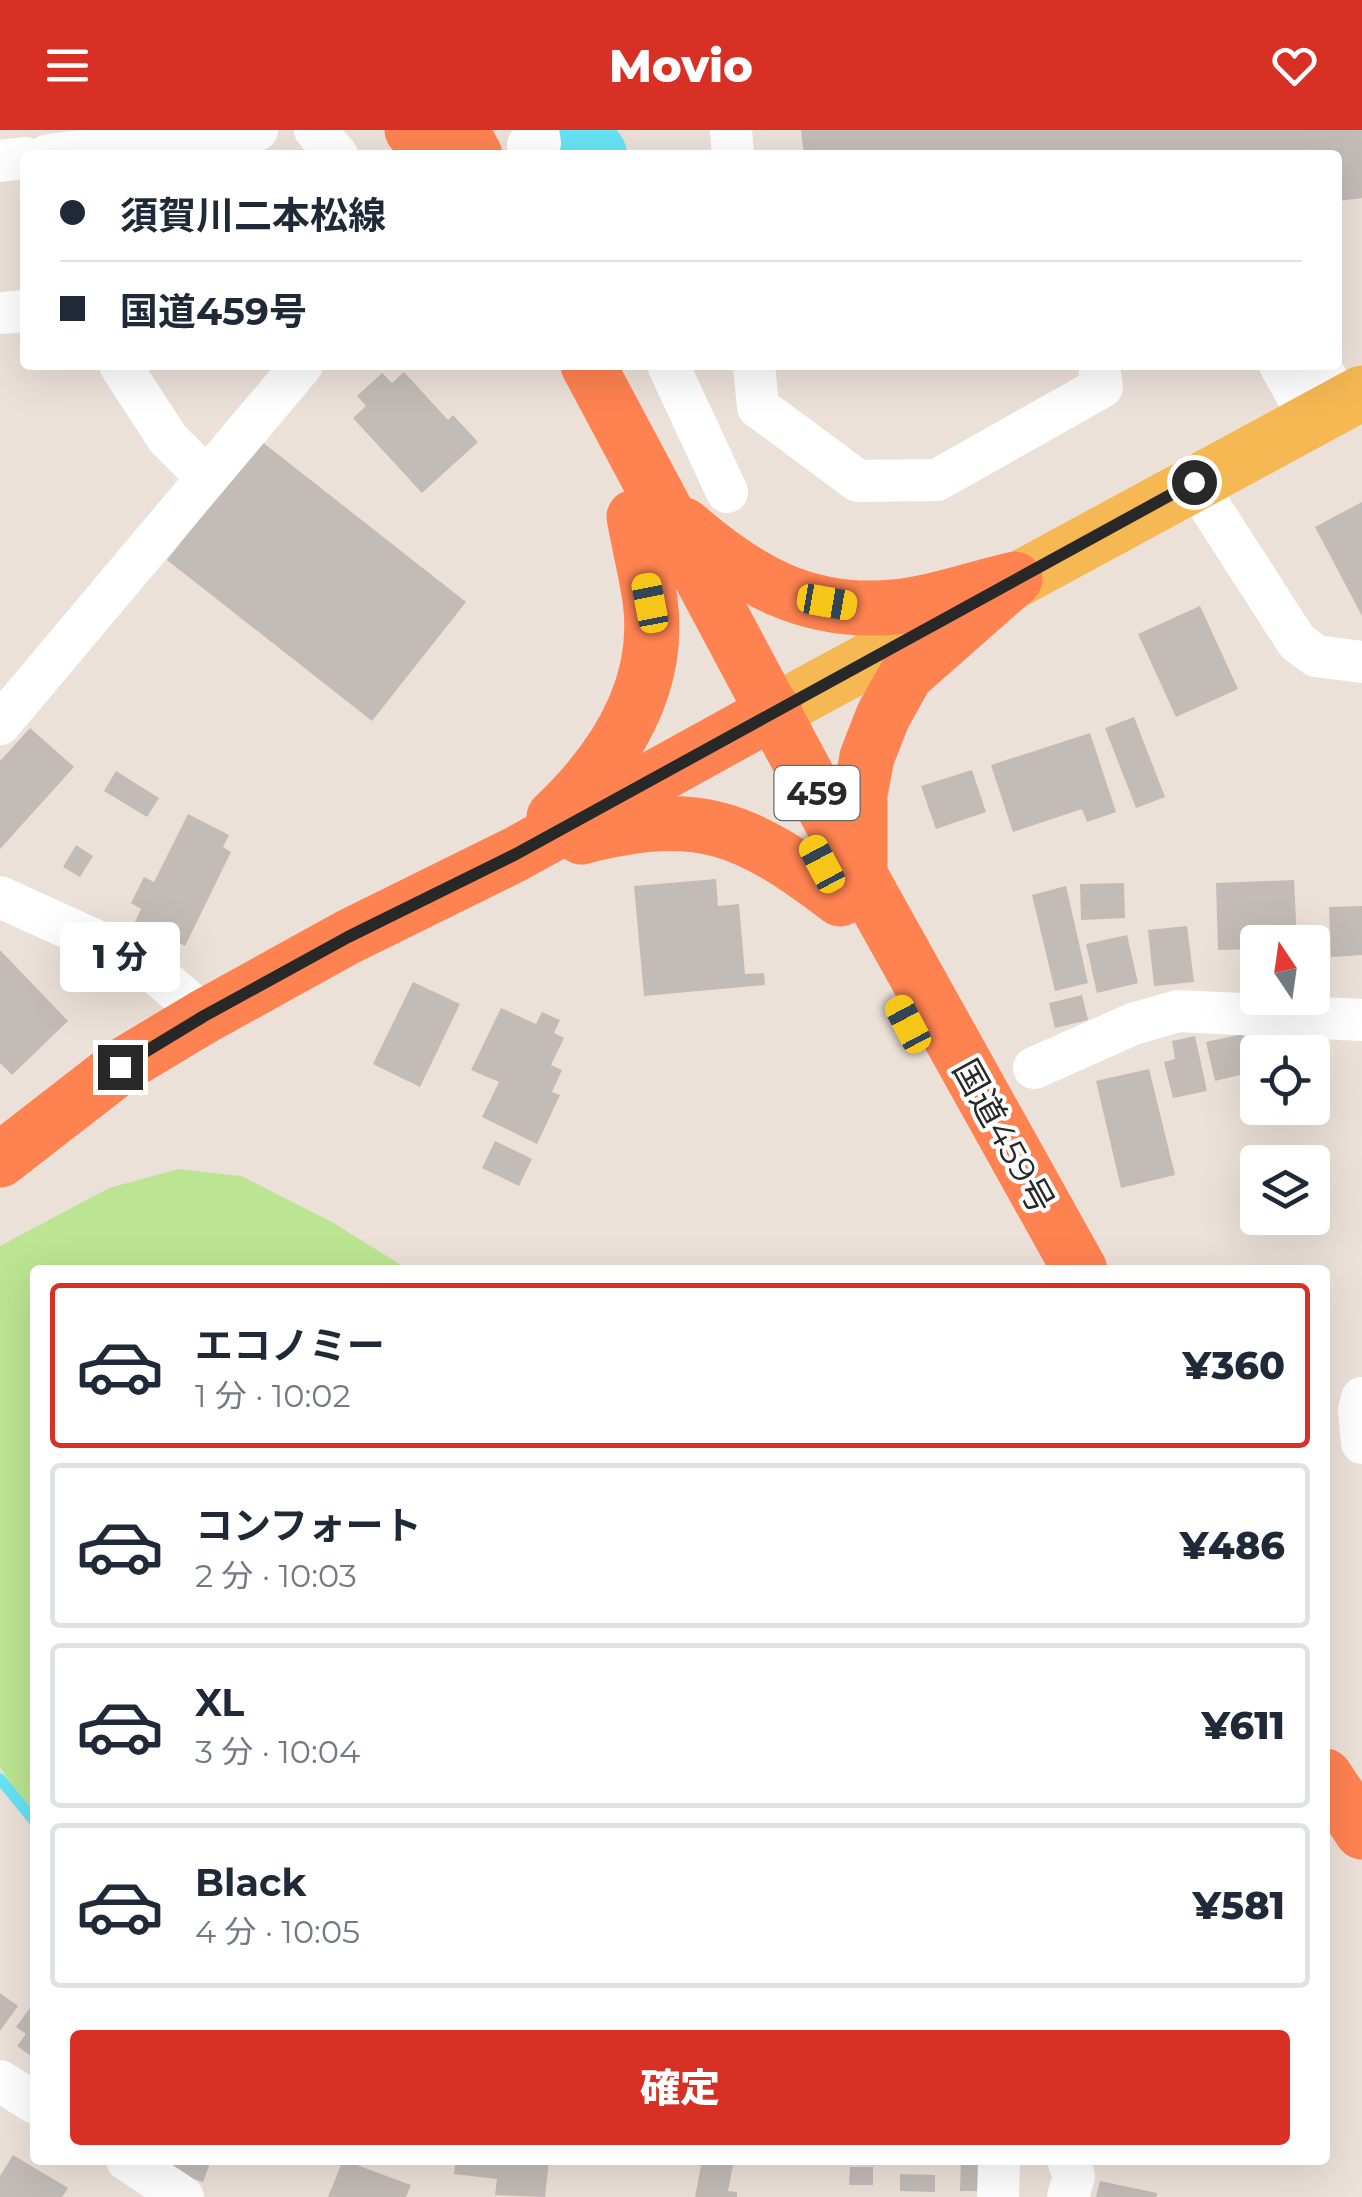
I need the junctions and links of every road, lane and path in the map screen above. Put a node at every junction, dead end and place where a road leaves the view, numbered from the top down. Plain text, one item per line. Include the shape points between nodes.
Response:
1 (257, 130) edge
2 (315, 130) edge
3 (412, 130) edge
4 (461, 130) edge
5 (526, 146) edge
6 (90, 150) edge
7 (333, 150) edge
8 (428, 150) edge
9 (123, 370) edge
10 (298, 370) edge
11 (553, 370) edge
12 (590, 370) edge
13 (670, 370) edge
14 (754, 370) edge
15 (1100, 370) edge
16 (1289, 370) edge
17 (1333, 396) edge
18 (206, 477) junction
19 (1194, 482) junction
20 (727, 492) dead end
21 (646, 510) junction
22 (1015, 578) junction
23 (1362, 662) edge
24 (762, 719) junction
25 (0, 724) edge
26 (516, 854) junction
27 (850, 887) junction
28 (0, 898) edge
29 (204, 1016) junction
30 (1362, 1020) edge
31 (1034, 1068) dead end
32 (0, 1160) edge
33 (1036, 1265) edge
34 (1077, 1265) edge
35 (1362, 1398) edge
36 (1362, 1443) edge
37 (0, 2081) edge
38 (30, 2101) edge
39 (135, 2165) edge
40 (999, 2165) edge
41 (1070, 2165) edge
42 (184, 2197) edge
43 (998, 2197) edge
44 (1068, 2197) edge

1 - 6 street
2 - 7 street
3 - 8 highway
4 - 5 highway
9 - 18 street via 168,439
10 - 18 street
11 - 21 highway
12 - 21 highway
13 - 20 street
14 - 15 street via 758,407 858,481 936,480 1102,387
16 - 17 street
17 - 19 main road
18 - 25 street
19 - 22 main road
19 - 23 street via 1296,642 1316,656
21 - 22 highway via 759,582 799,598 896,607
21 - 24 highway, 国道459号
21 - 26 highway via 651,644 631,718 588,785
22 - 24 main road
22 - 27 highway via 906,674 883,716 867,757
24 - 26 highway, 459
24 - 27 highway, 国道459号 / 459
26 - 27 highway via 626,826 692,822 734,833
26 - 29 highway, 459
27 - 33 highway, 国道459号 / 459
27 - 34 highway, 国道459号 / 459
28 - 29 street via 143,962
29 - 32 highway, 459 via 120,1067
30 - 31 street via 1178,1011
35 - 36 street
37 - 38 street
39 - 42 street
40 - 43 street
41 - 44 street

